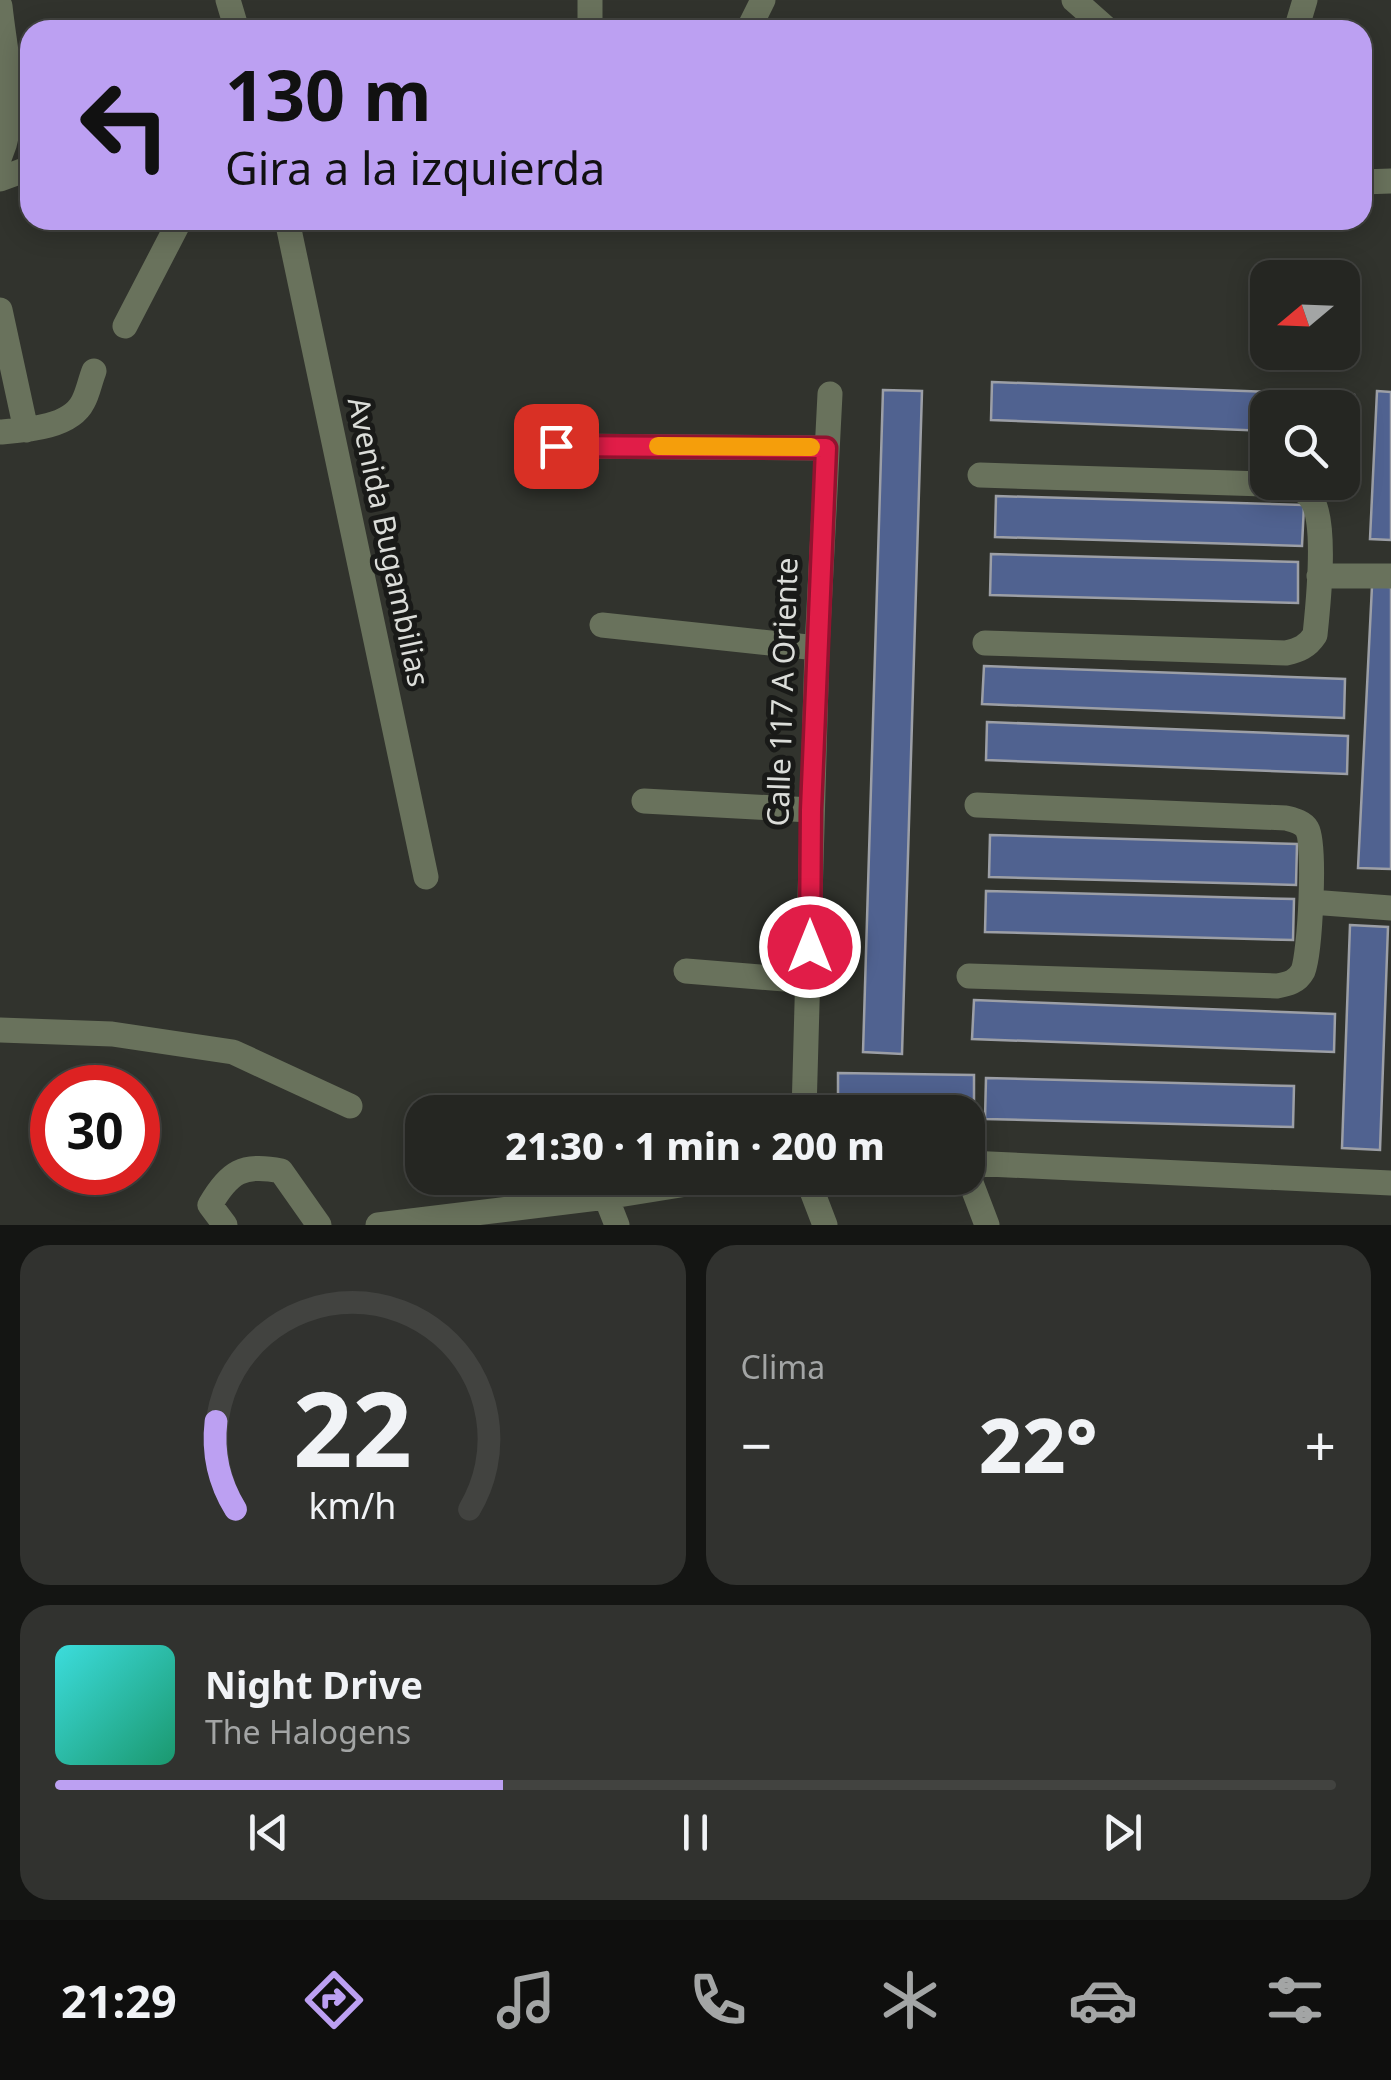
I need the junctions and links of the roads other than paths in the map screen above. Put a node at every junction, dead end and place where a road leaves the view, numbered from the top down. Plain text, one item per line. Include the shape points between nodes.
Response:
1 (1074, 0) edge
2 (0, 6) edge
3 (1097, 20) edge
4 (0, 156) edge
5 (175, 230) edge
6 (289, 230) edge
7 (0, 310) edge
8 (124, 326) dead end
9 (94, 370) dead end
10 (830, 394) dead end
11 (13, 431) edge
12 (556, 446) dead end
13 (826, 448) junction
14 (980, 476) dead end
15 (1319, 576) junction
16 (1391, 576) edge
17 (602, 625) dead end
18 (985, 643) dead end
19 (816, 648) junction
20 (644, 801) dead end
21 (977, 805) dead end
22 (811, 810) junction
23 (426, 877) dead end
24 (1311, 902) junction
25 (1391, 908) edge
26 (686, 970) dead end
27 (969, 976) dead end
28 (810, 981) junction
29 (0, 1030) edge
30 (805, 1095) edge
31 (350, 1106) dead end
32 (985, 1164) edge
33 (1391, 1184) edge
34 (613, 1195) edge
35 (814, 1195) edge
36 (976, 1195) edge
37 (606, 1196) junction
38 (225, 1225) edge
39 (320, 1225) edge
40 (378, 1225) edge
41 (617, 1225) edge
42 (825, 1225) edge
43 (987, 1225) edge

1 - 3 street
2 - 4 street via 11,107
5 - 8 street
6 - 23 street, Avenida Bugambilias
7 - 11 street
9 - 11 street via 82,406 58,422
10 - 13 street, Calle 117 A Oriente
12 - 13 street
13 - 19 street, Calle 117 A Oriente
14 - 15 street via 1294,485 1313,500 1318,516
15 - 16 street
15 - 18 street via 1314,635 1286,653
17 - 19 street
19 - 22 street, Calle 117 A Oriente
20 - 22 street
21 - 24 street via 1286,818 1307,828
22 - 28 street, Calle 117 A Oriente
24 - 25 street
24 - 27 street via 1302,972 1277,986
26 - 28 street
28 - 30 street, Calle 117 A Oriente
29 - 31 street via 112,1034 233,1052
32 - 33 street
34 - 37 street
35 - 42 street
36 - 43 street
37 - 40 street
37 - 41 street
38 - 39 street via 210,1205 224,1181 256,1166 281,1171

